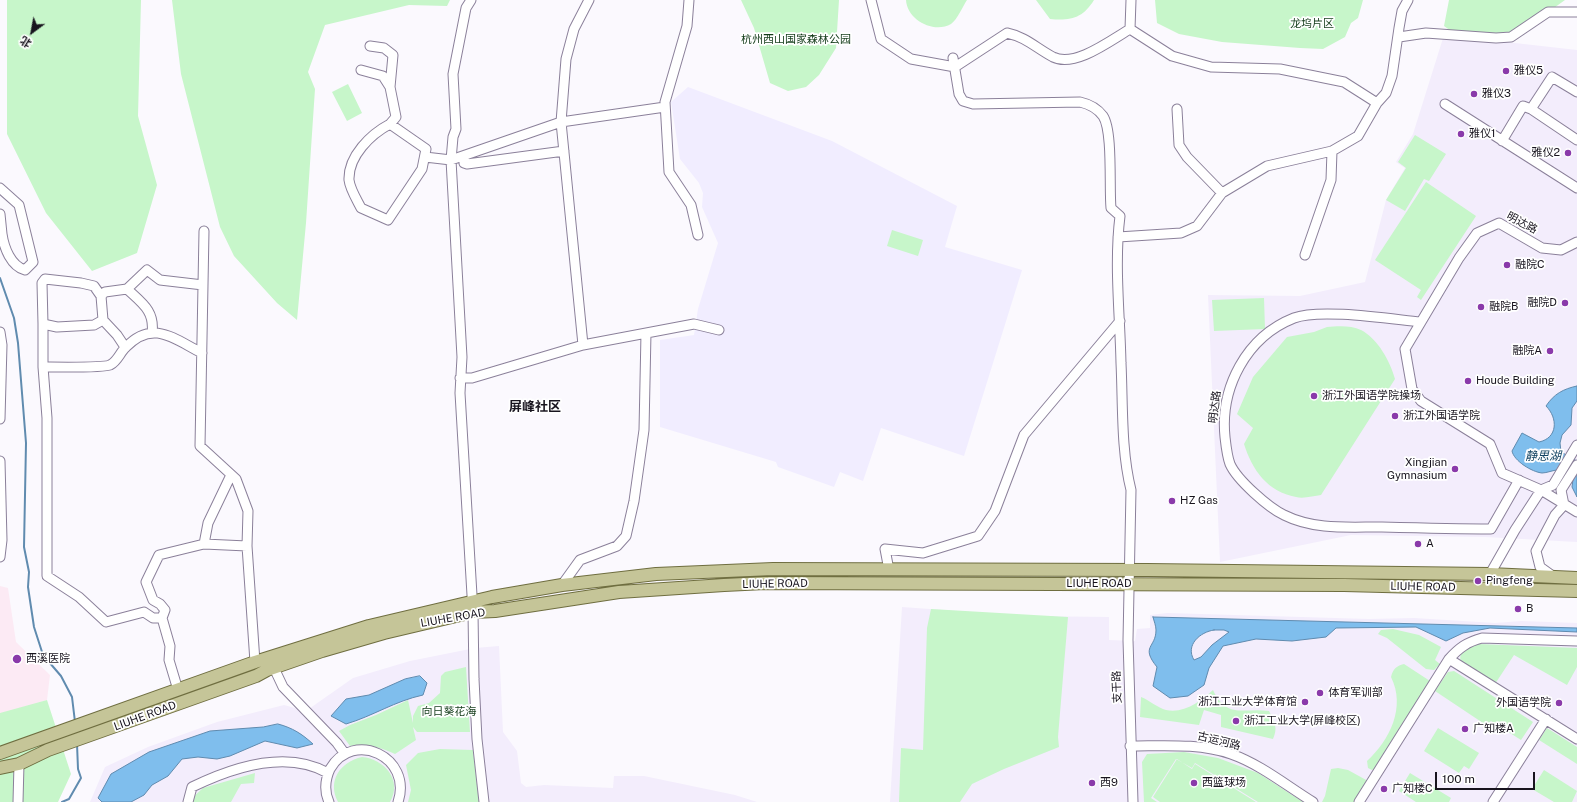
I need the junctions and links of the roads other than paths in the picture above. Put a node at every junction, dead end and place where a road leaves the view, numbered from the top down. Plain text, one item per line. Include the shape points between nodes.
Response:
1 (470, 0) edge
2 (590, 0) edge
3 (689, 0) edge
4 (871, 0) edge
5 (1131, 0) edge
6 (1408, 0) edge
7 (1577, 12) edge
8 (1130, 29) junction
9 (1399, 38) junction
10 (370, 46) dead end
11 (954, 62) junction
12 (361, 70) dead end
13 (390, 87) junction
14 (1577, 92) edge
15 (1377, 103) junction
16 (1445, 104) dead end
17 (665, 107) junction
18 (1177, 109) dead end
19 (1531, 109) junction
20 (561, 122) junction
21 (390, 124) junction
22 (1577, 140) edge
23 (1502, 141) junction
24 (564, 150) junction
25 (1332, 151) junction
26 (464, 156) junction
27 (424, 157) junction
28 (451, 160) junction
29 (0, 188) edge
30 (1577, 188) edge
31 (1222, 193) junction
32 (0, 214) edge
33 (204, 231) dead end
34 (1, 235) edge
35 (698, 235) dead end
36 (1118, 237) junction
37 (1577, 242) edge
38 (1305, 255) dead end
39 (203, 285) junction
40 (127, 289) junction
41 (101, 296) junction
42 (103, 320) junction
43 (1120, 321) junction
44 (1420, 322) junction
45 (43, 324) junction
46 (719, 330) dead end
47 (0, 332) edge
48 (152, 333) junction
49 (646, 333) junction
50 (583, 345) junction
51 (125, 347) junction
52 (202, 353) junction
53 (43, 367) junction
54 (460, 378) junction
55 (0, 420) edge
56 (1577, 445) edge
57 (0, 461) edge
58 (1577, 465) edge
59 (231, 475) junction
60 (1519, 480) junction
61 (1541, 490) junction
62 (1564, 505) junction
63 (1577, 512) edge
64 (204, 544) junction
65 (247, 546) junction
66 (0, 557) edge
67 (889, 570) junction
68 (1129, 571) junction
69 (1490, 574) junction
70 (1554, 577) junction
71 (1577, 578) edge
72 (1128, 584) junction
73 (562, 586) junction
74 (1577, 591) edge
75 (473, 607) junction
76 (162, 618) junction
77 (1577, 641) edge
78 (1449, 659) junction
79 (255, 662) junction
80 (274, 668) junction
81 (178, 690) junction
82 (1546, 719) junction
83 (1577, 739) edge
84 (1130, 746) junction
85 (0, 752) edge
86 (345, 754) junction
87 (19, 764) junction
88 (0, 768) edge
89 (328, 773) junction
90 (18, 802) edge
91 (188, 802) edge
92 (329, 802) edge
93 (398, 802) edge
94 (484, 802) edge
95 (1133, 802) edge
96 (1313, 802) edge
97 (1359, 802) edge
98 (1493, 802) edge

1 - 28 street via 452,74 456,129
2 - 20 street via 574,29 566,59
3 - 17 street via 686,26
4 - 11 street via 881,39 911,58
5 - 8 street
6 - 9 street via 1402,11
7 - 9 street via 1548,12 1511,37 1426,33
8 - 11 street via 1081,57 1061,60 1021,36 1007,33
8 - 15 street via 1172,56 1211,67 1280,69 1344,82
9 - 15 street via 1392,76 1386,93
10 - 13 street via 384,48 393,54
11 - 36 street, 支干路 via 959,94 963,101 973,104 1080,102 1098,110 1104,117 1107,131 1111,208 1120,216
12 - 13 street via 383,76
13 - 21 street via 396,118
14 - 19 street via 1552,77
15 - 25 street via 1358,136
16 - 23 street
17 - 20 street
17 - 35 street via 669,172 691,205
18 - 31 street via 1179,145 1187,157
19 - 22 street
19 - 23 street via 1523,106
20 - 24 street
20 - 26 street
21 - 27 street via 426,149
21 - 27 street via 370,138 358,152 350,168 349,180 361,208 388,220 422,169
23 - 30 street
24 - 26 street via 467,164 464,163
24 - 50 street
25 - 31 street via 1267,166
25 - 38 street via 1331,180
26 - 28 street
27 - 28 street
28 - 54 street via 462,356
29 - 34 street via 19,205 33,262 25,270 13,262
31 - 36 street via 1197,226 1182,233
32 - 34 street
33 - 39 street
36 - 43 street, 支干路
37 - 44 street, 明达路 via 1561,250 1542,248 1499,223 1478,233
39 - 40 street via 160,280 147,270
39 - 52 street
40 - 41 street via 105,292
40 - 48 street via 143,303 154,320
41 - 42 street
41 - 45 street via 94,286 45,279 42,283
42 - 45 street via 94,325 57,327
42 - 51 street
43 - 67 street via 1024,435 995,511 978,536 923,553 885,549
43 - 68 street, 支干路 via 1126,470 1132,490
44 - 60 street via 1406,349 1412,389 1421,401 1490,444 1502,474
44 - 60 street, 明达路 via 1316,313 1294,318 1257,342 1230,384 1224,424 1230,465 1251,491 1284,515 1320,526 1491,529
45 - 53 street
46 - 49 street via 694,324
47 - 55 street
48 - 51 street via 146,333
48 - 52 street via 161,332
49 - 50 street
49 - 73 street via 644,430 634,501 626,536 617,546 580,560
50 - 54 street via 472,378
51 - 53 street via 110,365
52 - 59 street via 200,446
53 - 76 street via 47,418 47,576 79,597 106,622 144,612 153,618
54 - 75 street
56 - 61 street via 1553,486
57 - 66 street
58 - 62 street via 1561,490
59 - 64 street via 208,523
59 - 65 street via 236,479 248,510
60 - 61 street
61 - 62 street
61 - 69 street
62 - 63 street
62 - 70 street via 1555,515 1536,551 1540,567
64 - 65 street
64 - 76 street via 159,555 146,582 153,600 165,610
65 - 79 street
67 - 68 main road, LIUHE ROAD
67 - 73 main road, LIUHE ROAD via 779,569 661,574
68 - 69 main road, LIUHE ROAD
68 - 72 street, 支干路
69 - 70 main road, LIUHE ROAD
70 - 71 main road, LIUHE ROAD
72 - 74 main road, LIUHE ROAD via 1351,585
72 - 75 main road, LIUHE ROAD via 765,583 618,592 495,611
72 - 84 street, 支干路
73 - 75 main road, LIUHE ROAD
75 - 79 main road, LIUHE ROAD via 369,626
75 - 80 main road, LIUHE ROAD via 322,651
75 - 94 street via 477,739
76 - 81 street via 170,646 169,660
77 - 78 street via 1482,638 1468,641
78 - 82 street
78 - 97 street
79 - 81 main road, LIUHE ROAD
80 - 86 street via 283,688
80 - 87 main road, LIUHE ROAD via 48,750
81 - 85 main road, LIUHE ROAD
82 - 83 street
82 - 98 street
84 - 95 street, 支干路
84 - 96 street, 古运河路 via 1189,746 1231,754 1248,761
86 - 89 street via 335,762
86 - 93 street via 368,750 390,761 400,776
87 - 88 main road, LIUHE ROAD
87 - 90 street
89 - 91 street via 318,767 299,762 284,761 248,766 210,778 192,787
89 - 92 street via 326,789

